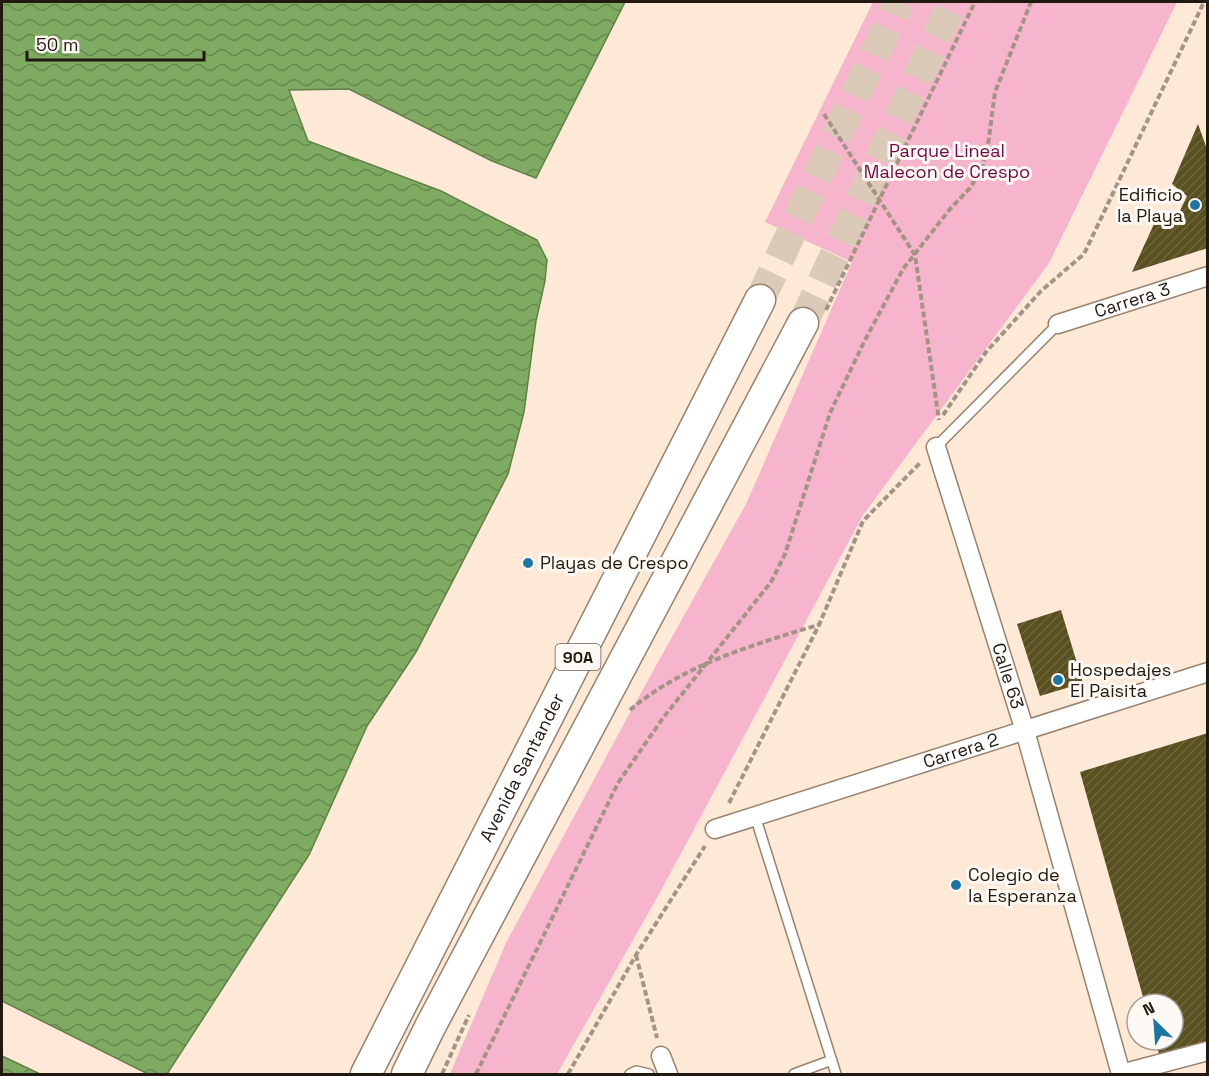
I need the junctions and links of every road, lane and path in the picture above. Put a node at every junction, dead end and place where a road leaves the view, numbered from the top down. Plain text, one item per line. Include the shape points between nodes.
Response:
1 (1031, 2) edge
2 (1204, 2) edge
3 (824, 114) dead end
4 (915, 255) junction
5 (1208, 276) edge
6 (760, 300) tunnel mouth
7 (803, 323) tunnel mouth
8 (1058, 324) joint
9 (939, 420) junction
10 (936, 447) junction
11 (819, 625) junction
12 (707, 663) junction
13 (1207, 674) edge
14 (626, 713) dead end
15 (1025, 730) junction
16 (755, 816) junction
17 (715, 829) junction
18 (636, 955) junction
19 (1208, 1051) edge
20 (661, 1056) joint
21 (832, 1060) junction
22 (366, 1074) edge
23 (407, 1074) edge
24 (476, 1074) edge
25 (568, 1074) edge
26 (630, 1074) edge
27 (649, 1074) edge
28 (668, 1074) edge
29 (794, 1074) edge
30 (836, 1074) edge
31 (1121, 1074) edge

1 - 4 path via 995,92 982,169
2 - 9 path via 1084,254 1041,291 986,352
3 - 4 path
4 - 9 path
4 - 12 path via 903,269 830,413 804,500 776,573
5 - 8 street, Carrera 3
6 - 22 highway, Avenida Santander / 90A
7 - 23 highway, 90A
8 - 10 lane
9 - 10 path
10 - 11 path via 863,521
10 - 15 street, Calle 63
11 - 12 path
11 - 17 path
12 - 14 path via 651,692
12 - 24 path via 618,783
13 - 15 street, Carrera 2
15 - 16 street, Carrera 2
15 - 31 street, Calle 63
16 - 17 street, Carrera 2
16 - 21 lane
17 - 18 path
18 - 20 path
18 - 25 path
19 - 31 street
20 - 28 street
21 - 29 lane
21 - 30 lane
26 - 27 lane

